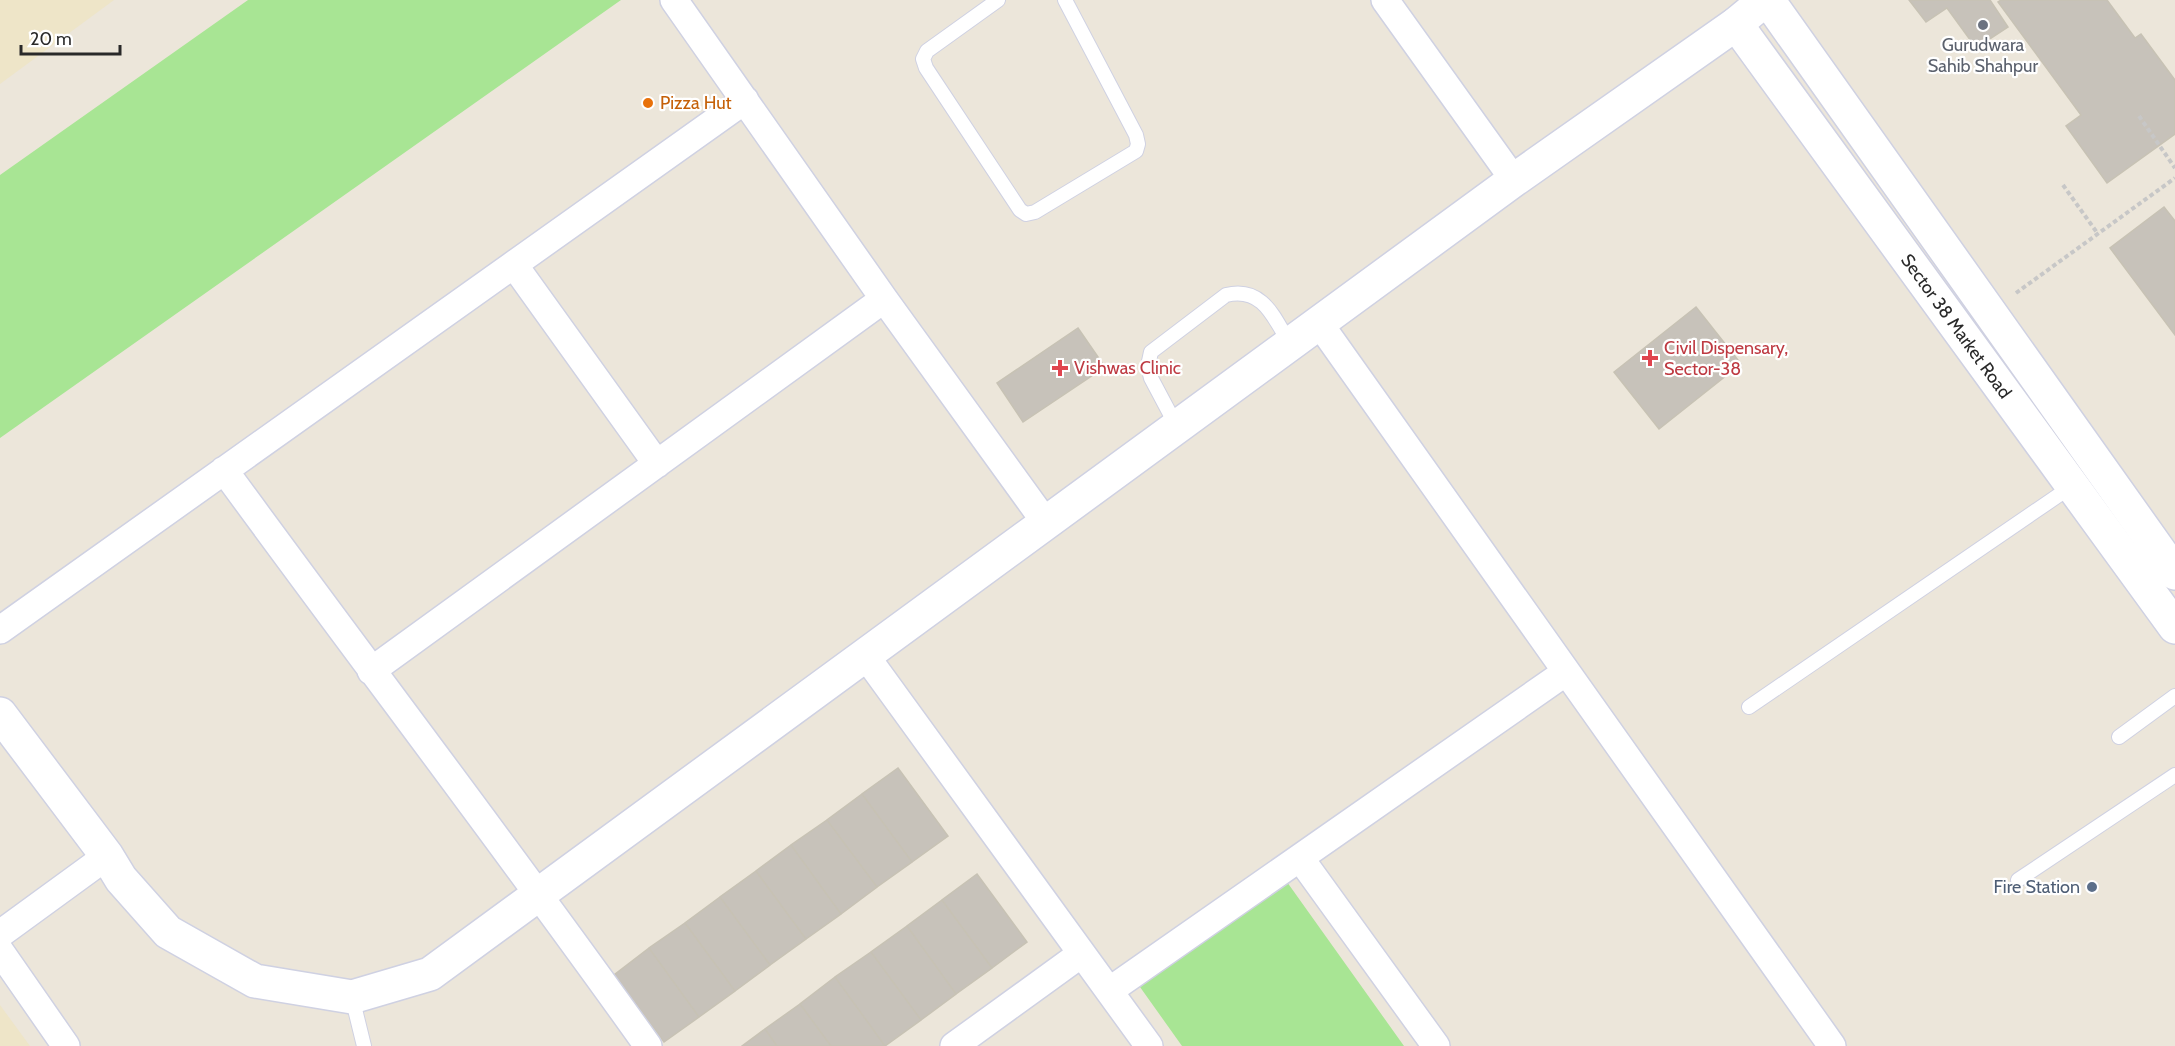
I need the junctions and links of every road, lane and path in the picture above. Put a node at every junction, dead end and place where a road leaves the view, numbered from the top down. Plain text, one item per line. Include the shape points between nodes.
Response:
1 (674, 0) edge
2 (998, 0) edge
3 (1065, 0) edge
4 (1385, 0) edge
5 (1767, 0) edge
6 (1736, 24) junction
7 (745, 100) junction
8 (2139, 116) dead end
9 (2175, 168) edge
10 (2175, 178) edge
11 (1514, 180) junction
12 (2063, 184) dead end
13 (2098, 234) junction
14 (514, 265) junction
15 (884, 299) junction
16 (1989, 312) junction
17 (1319, 323) junction
18 (1290, 344) junction
19 (1177, 427) junction
20 (657, 464) junction
21 (225, 470) junction
22 (2072, 486) junction
23 (1046, 523) junction
24 (2175, 573) edge
25 (2175, 627) edge
26 (0, 630) edge
27 (864, 655) junction
28 (371, 671) junction
29 (1566, 672) junction
30 (2175, 696) edge
31 (1749, 707) dead end
32 (0, 714) edge
33 (2119, 737) dead end
34 (2175, 775) edge
35 (106, 856) junction
36 (1300, 858) junction
37 (2018, 880) dead end
38 (539, 893) junction
39 (0, 934) edge
40 (0, 951) edge
41 (1082, 954) junction
42 (1109, 991) junction
43 (352, 997) junction
44 (66, 1046) edge
45 (364, 1046) edge
46 (648, 1046) edge
47 (954, 1046) edge
48 (1149, 1046) edge
49 (1436, 1046) edge
50 (1832, 1046) edge

1 - 7 street
2 - 3 lane via 927,51 924,59 926,68 1026,214 1136,151 1138,144
4 - 11 street
5 - 6 street
5 - 16 street, Sector 38 Market Road
6 - 11 street
6 - 22 street, Sector 38 Market Road
7 - 14 street
7 - 15 street
8 - 9 path
10 - 13 path
11 - 17 street
12 - 13 path
13 - 16 path
14 - 20 street
14 - 21 street
15 - 20 street
15 - 23 street
16 - 24 street, Sector 38 Market Road
17 - 18 street
17 - 29 street
18 - 19 street
18 - 19 lane via 1266,306 1255,297 1226,295 1151,352 1151,378
19 - 23 street
20 - 28 street
21 - 26 street
21 - 28 street
22 - 25 street, Sector 38 Market Road
22 - 31 lane
23 - 27 street
27 - 38 street
27 - 41 street
28 - 38 street
29 - 36 street
29 - 50 street
30 - 33 lane
32 - 35 street
34 - 37 lane
35 - 39 street
35 - 43 street via 168,932 255,981
36 - 42 street
36 - 49 street
38 - 43 street via 430,974
38 - 46 street
40 - 44 street
41 - 42 street
41 - 47 street
42 - 48 street
43 - 45 lane

